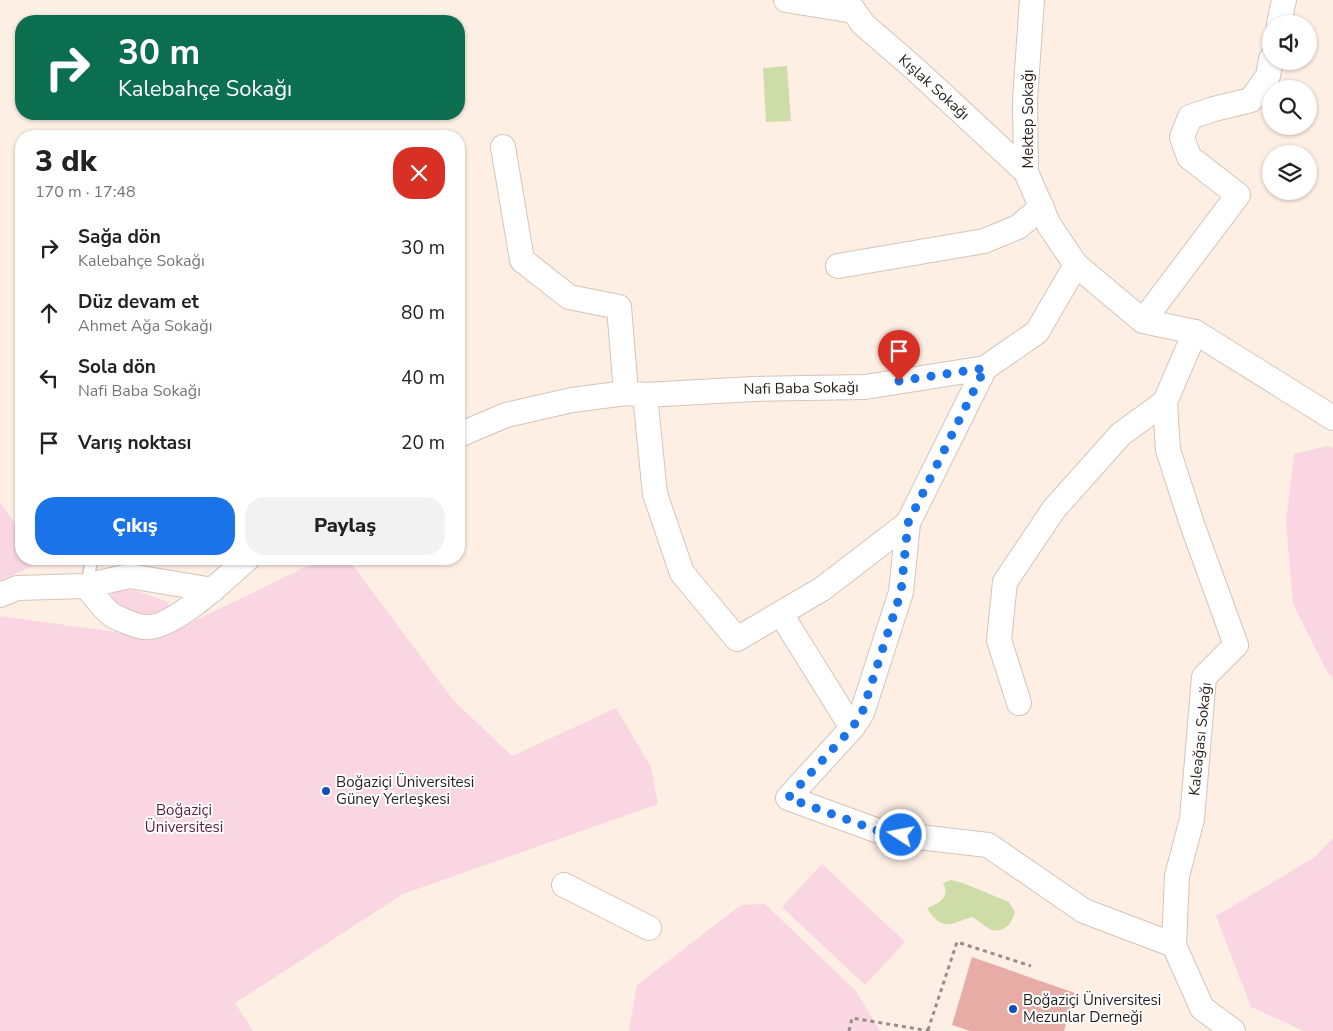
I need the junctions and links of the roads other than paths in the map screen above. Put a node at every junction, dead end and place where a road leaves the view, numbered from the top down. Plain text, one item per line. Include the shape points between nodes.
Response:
1 (786, 0) edge
2 (1032, 0) edge
3 (1284, 0) edge
4 (850, 6) edge
5 (1281, 15) edge
6 (1269, 70) edge
7 (503, 147) dead end
8 (1026, 172) junction
9 (1042, 207) junction
10 (1076, 264) junction
11 (838, 266) dead end
12 (1143, 322) junction
13 (1195, 332) junction
14 (985, 368) junction
15 (635, 394) junction
16 (1165, 402) junction
17 (1333, 418) edge
18 (465, 432) edge
19 (908, 523) junction
20 (91, 565) edge
21 (240, 565) edge
22 (86, 586) junction
23 (213, 590) junction
24 (0, 595) edge
25 (781, 614) junction
26 (1019, 703) dead end
27 (852, 728) junction
28 (564, 885) dead end
29 (649, 928) dead end
30 (1174, 946) junction
31 (1233, 1031) edge

1 - 4 street
2 - 8 street, Mektep Sokağı via 1025,100
3 - 5 street
4 - 8 street, Kışlak Sokağı via 863,24
6 - 12 street via 1251,100 1190,117 1182,137 1189,157 1238,195
7 - 15 street via 522,260 569,297 619,307
8 - 9 street, Mektep Sokağı
9 - 10 street, Mektep Sokağı via 1049,225
9 - 11 street via 1018,227 984,241
10 - 12 street, Mektep Sokağı
10 - 14 street, Nafi Baba Sokağı via 1037,332
12 - 13 street, Mektep Sokağı
13 - 16 street, Kaleağası Sokağı
13 - 17 street
14 - 15 street, Nafi Baba Sokağı via 865,386
14 - 19 street
15 - 18 street, Nafi Baba Sokağı via 572,400 506,415
15 - 25 street via 655,494 682,574 737,639
16 - 26 street via 1115,440 1054,509 1005,582 999,640
16 - 30 street, Kaleağası Sokağı via 1168,450 1236,645 1204,677 1192,819 1176,876
19 - 25 street via 822,589
19 - 27 street via 901,592 862,713
20 - 22 lane
21 - 23 street
22 - 23 street via 129,576
22 - 23 street via 110,614 145,627 171,620
22 - 24 street via 17,588
25 - 27 street
27 - 30 street via 788,798 884,833 988,845 1084,910
28 - 29 street
30 - 31 street, Kaleağası Sokağı via 1202,1008

